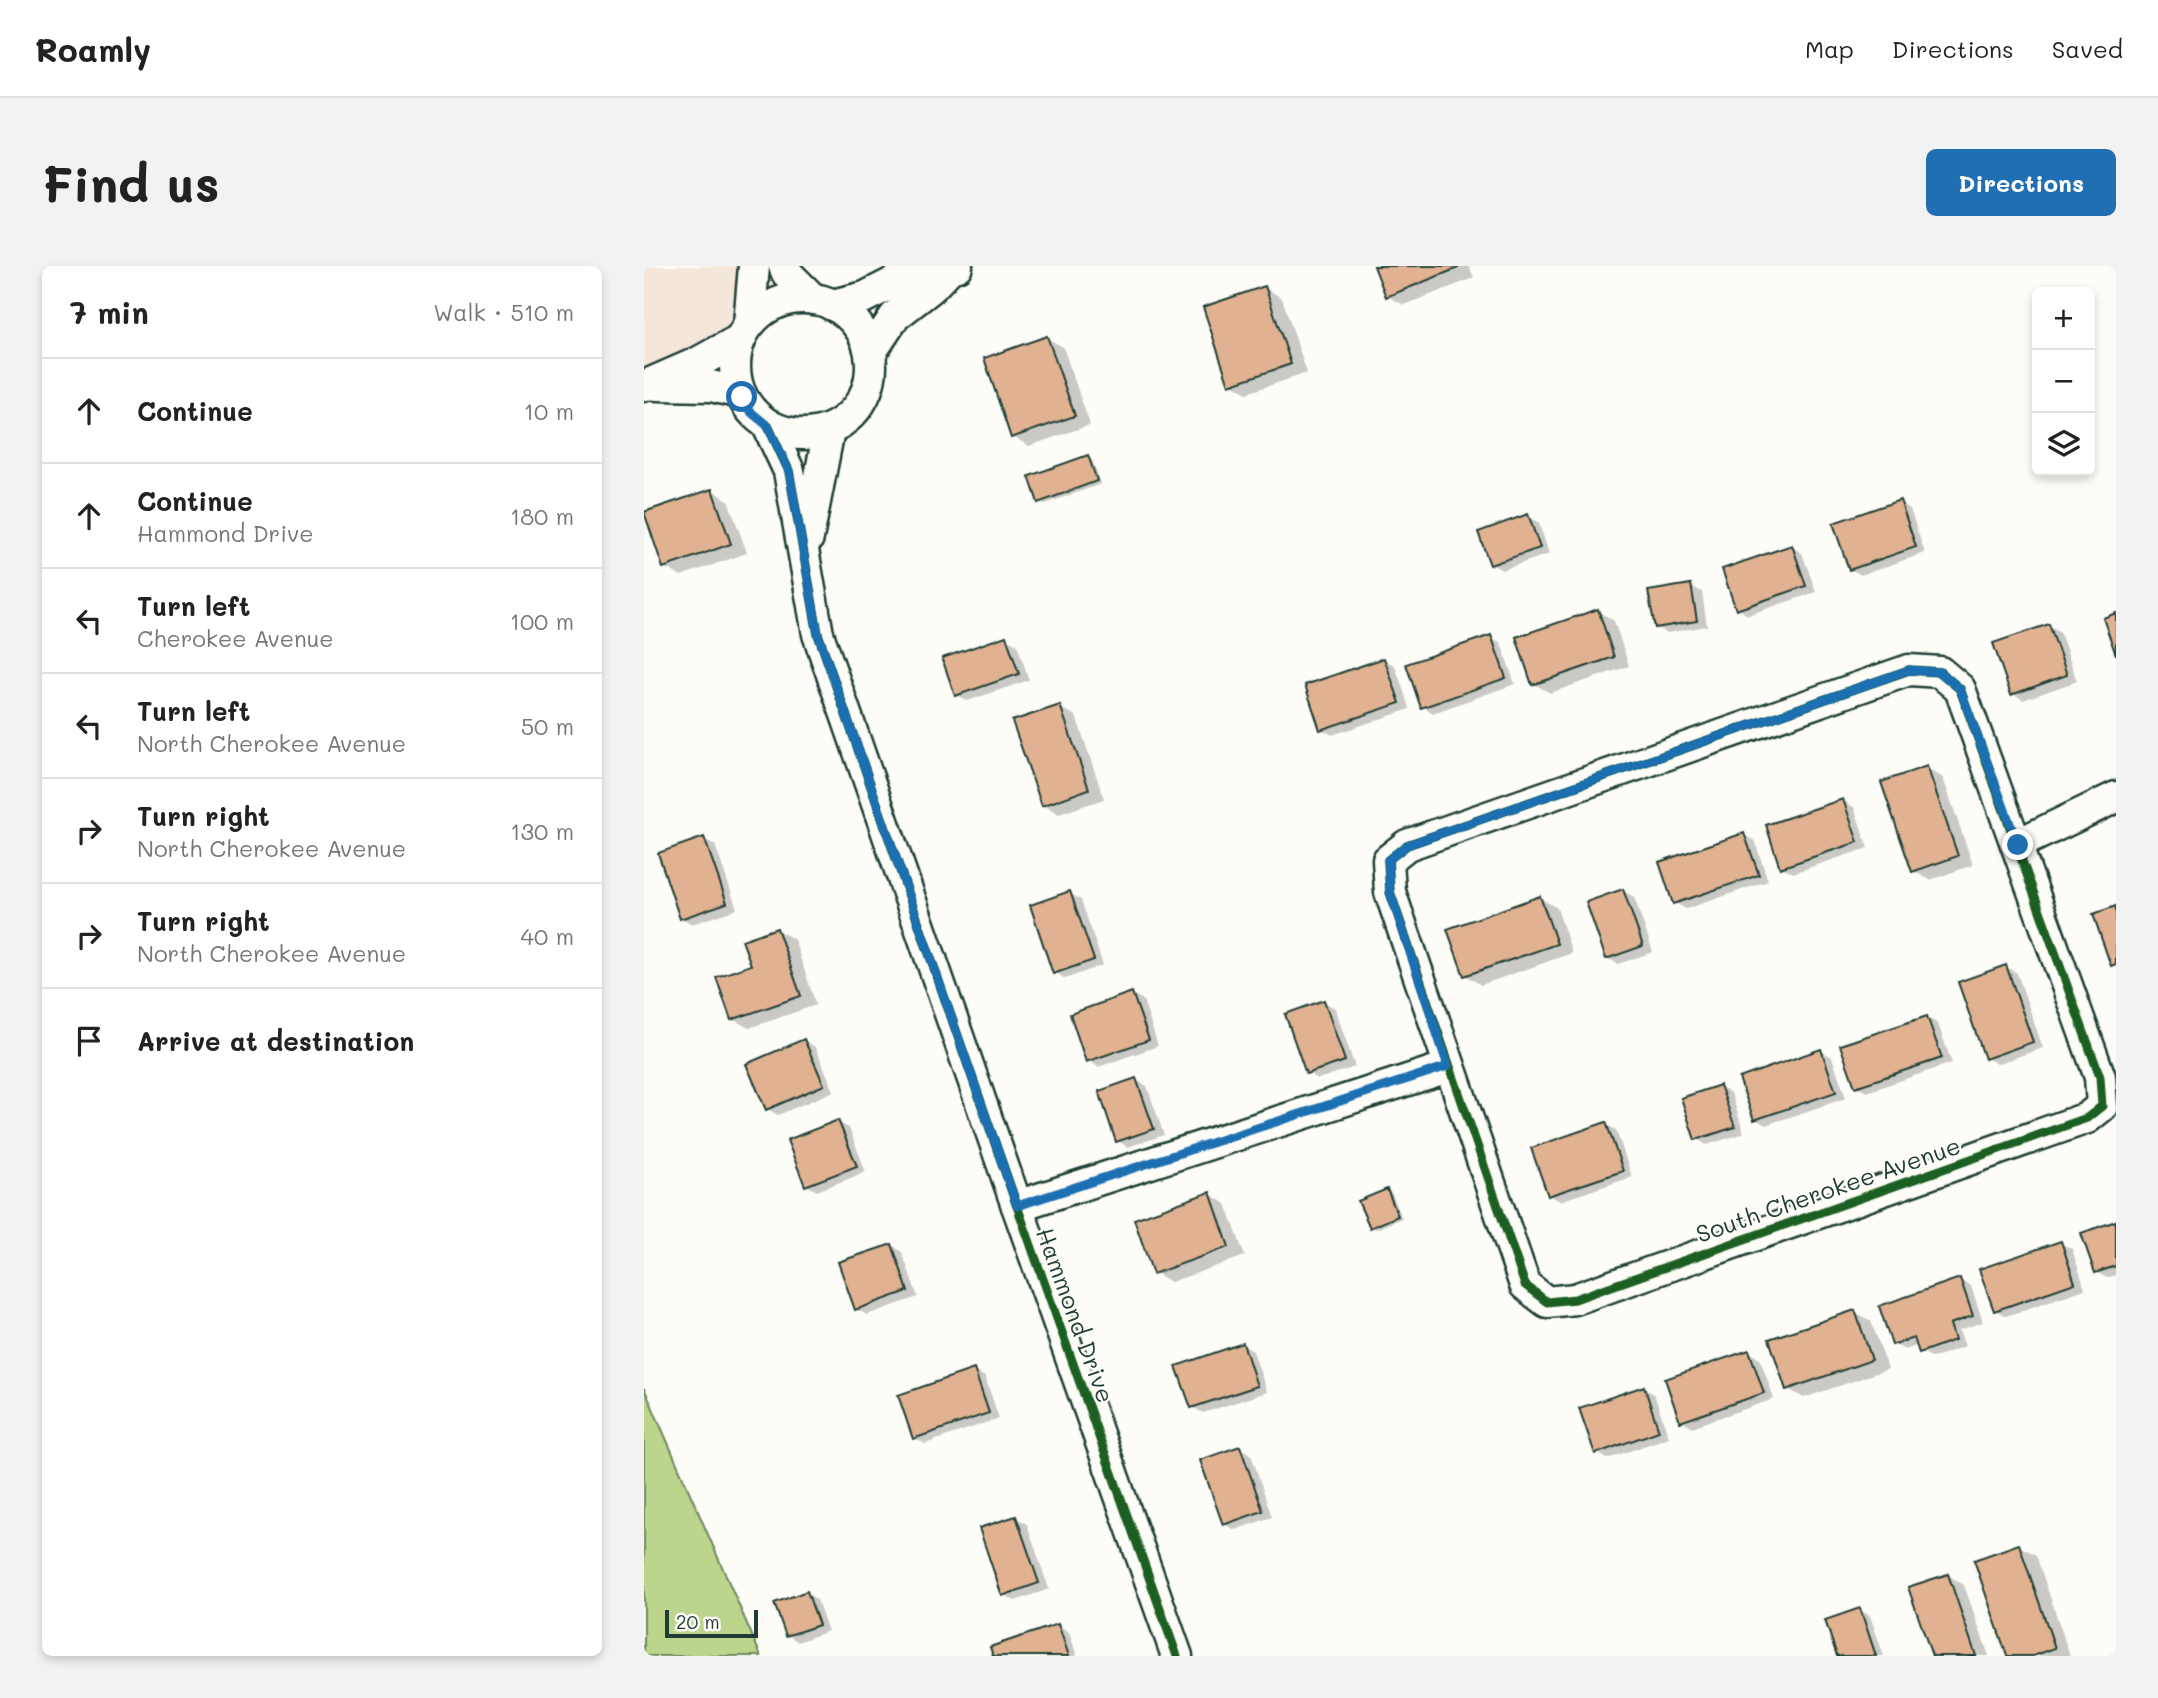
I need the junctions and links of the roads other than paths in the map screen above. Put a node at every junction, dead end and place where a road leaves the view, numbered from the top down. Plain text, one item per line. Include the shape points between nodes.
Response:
1 (754, 266) edge
2 (784, 266) edge
3 (953, 267) edge
4 (822, 302) junction
5 (744, 332) junction
6 (871, 352) junction
7 (645, 385) edge
8 (740, 393) junction
9 (768, 426) junction
10 (829, 430) junction
11 (805, 556) junction
12 (2116, 797) edge
13 (2018, 845) junction
14 (1448, 1066) junction
15 (1017, 1206) junction
16 (1177, 1656) edge

1 - 5 street
2 - 4 street
3 - 4 street via 922,268 864,297
3 - 6 street via 895,316
4 - 5 street via 803,297 780,301 763,310
4 - 6 street via 846,313 862,330
5 - 7 street via 699,362
5 - 8 street via 734,359
6 - 10 street via 871,376 864,398 849,417
7 - 8 street via 711,386
8 - 9 street via 752,413
9 - 10 street via 806,435
9 - 11 street, Hammond Drive via 789,471
10 - 11 street, Hammond Drive
11 - 15 street, Hammond Drive via 818,634
12 - 13 street
13 - 14 street via 1960,689 1940,672 1909,670 1407,845 1388,860 1390,892
13 - 14 street, South Cherokee Avenue via 2100,1077 2102,1106 2087,1118 1575,1299 1548,1302 1525,1285
14 - 15 street
15 - 16 street, Hammond Drive

